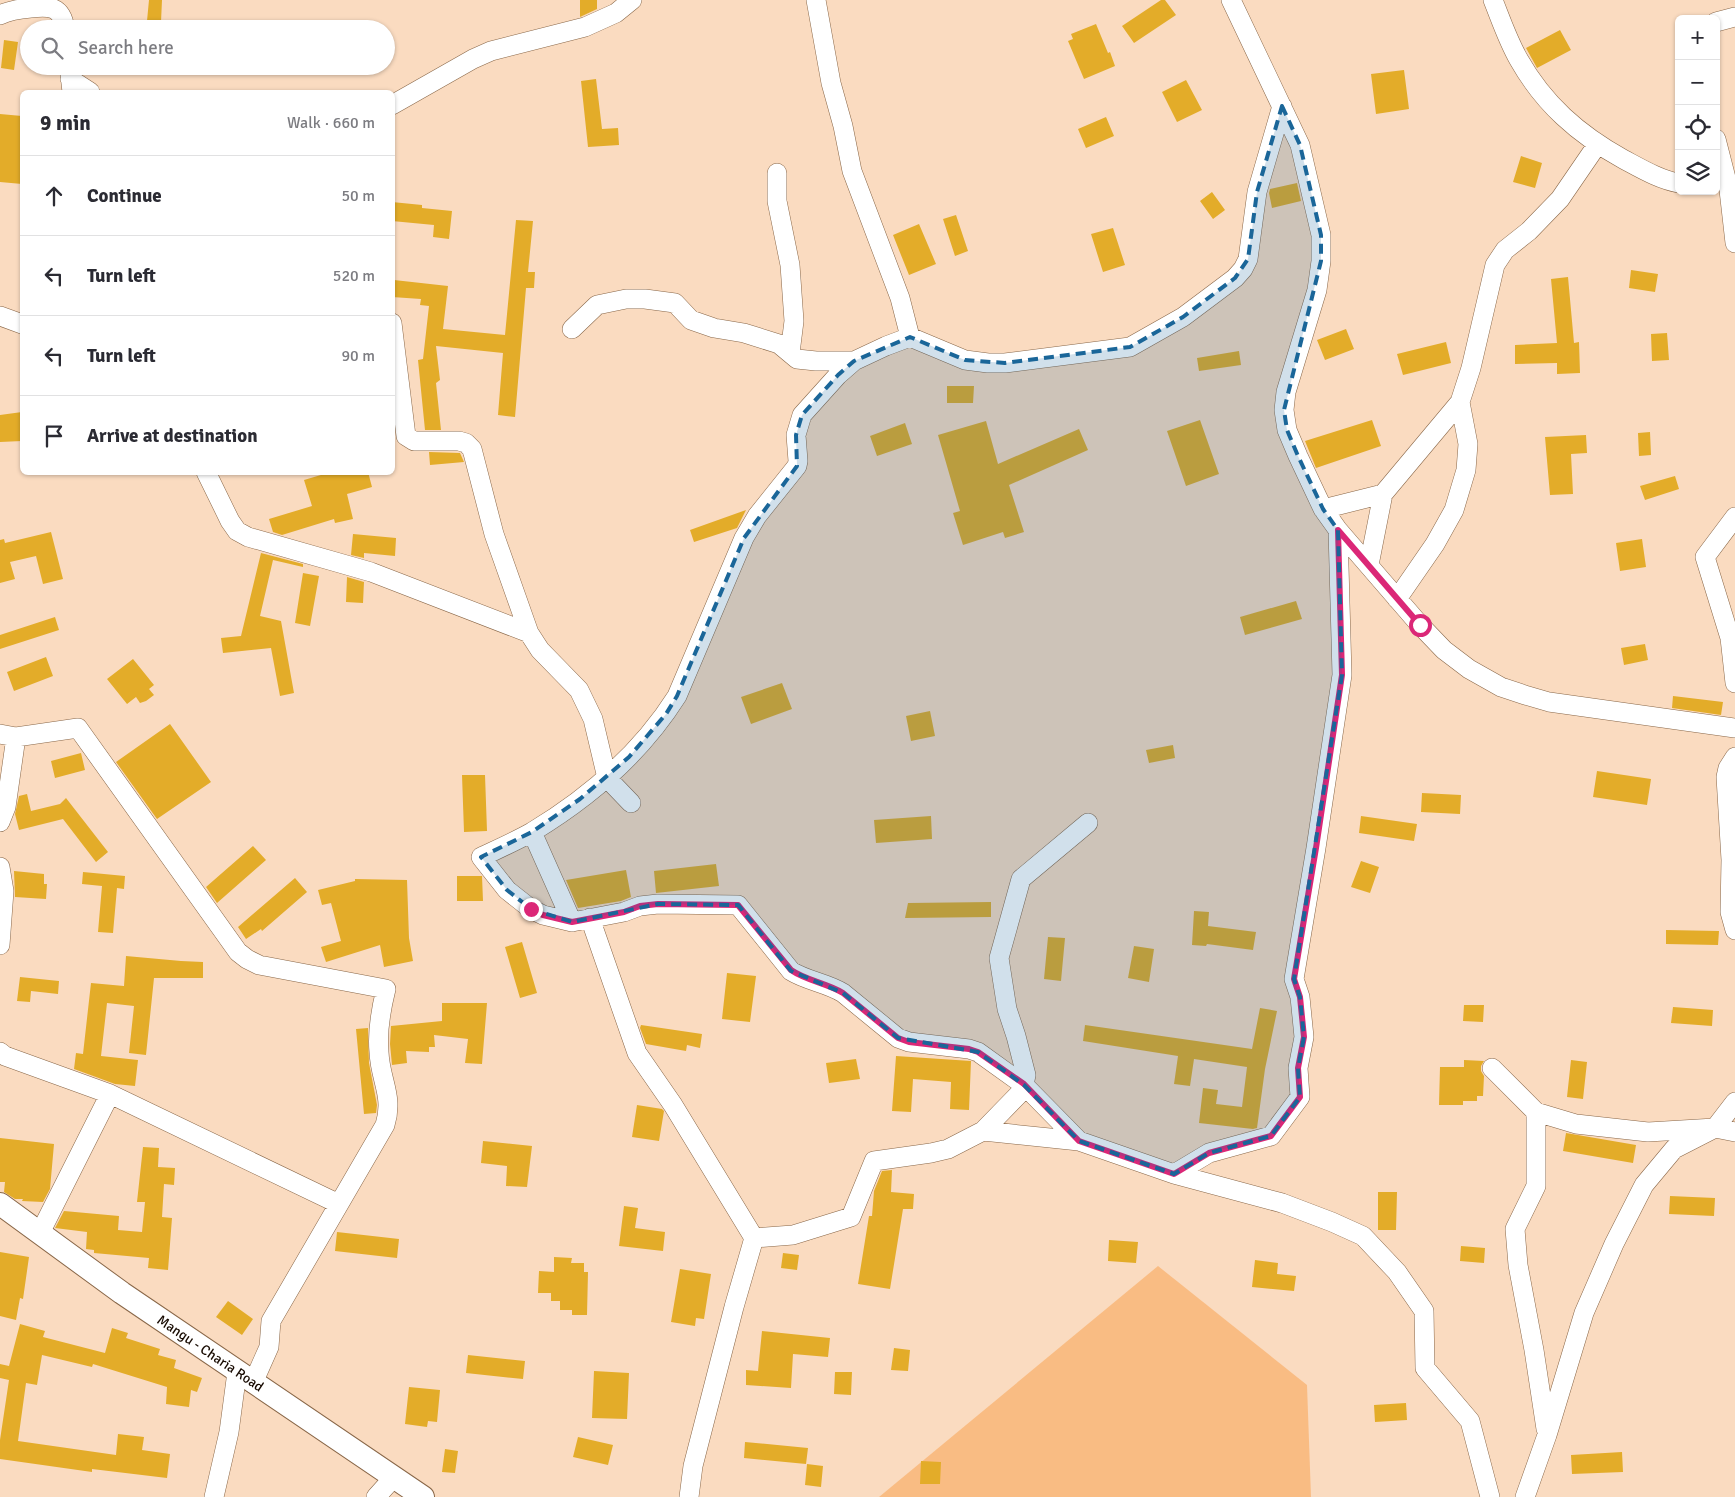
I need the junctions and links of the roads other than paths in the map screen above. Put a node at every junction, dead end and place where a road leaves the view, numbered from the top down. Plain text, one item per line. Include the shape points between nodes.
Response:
1 (632, 0) edge
2 (816, 0) edge
3 (1231, 0) edge
4 (1493, 0) edge
5 (0, 15) edge
6 (1735, 17) edge
7 (64, 20) edge
8 (1720, 21) edge
9 (70, 79) edge
10 (87, 90) edge
11 (395, 103) edge
12 (1282, 106) junction
13 (1597, 145) junction
14 (1718, 150) edge
15 (777, 173) dead end
16 (1675, 182) edge
17 (1727, 189) edge
18 (1735, 243) edge
19 (0, 316) edge
20 (20, 323) edge
21 (572, 329) dead end
22 (910, 337) junction
23 (395, 346) edge
24 (790, 354) junction
25 (854, 361) junction
26 (1460, 402) junction
27 (207, 475) edge
28 (1383, 494) junction
29 (1323, 508) junction
30 (1735, 518) edge
31 (1338, 530) junction
32 (1369, 565) junction
33 (1397, 598) junction
34 (529, 632) junction
35 (1733, 637) edge
36 (1735, 683) edge
37 (1735, 728) edge
38 (8, 736) edge
39 (1735, 757) edge
40 (607, 778) junction
41 (631, 803) dead end
42 (0, 822) edge
43 (1088, 823) dead end
44 (532, 832) junction
45 (0, 867) edge
46 (581, 920) junction
47 (1735, 930) edge
48 (0, 946) edge
49 (0, 1052) edge
50 (1492, 1068) dead end
51 (1024, 1084) junction
52 (110, 1094) junction
53 (1735, 1102) edge
54 (1536, 1112) junction
55 (1715, 1128) junction
56 (983, 1131) junction
57 (1735, 1132) edge
58 (1079, 1141) junction
59 (1174, 1174) junction
60 (0, 1204) edge
61 (339, 1204) junction
62 (40, 1233) junction
63 (754, 1238) junction
64 (245, 1377) junction
65 (1547, 1435) junction
66 (394, 1477) junction
67 (214, 1497) edge
68 (376, 1497) edge
69 (423, 1497) edge
70 (689, 1497) edge
71 (1490, 1497) edge
72 (1524, 1497) edge

1 - 11 street via 616,13 585,27 473,59
2 - 22 street via 831,83 852,170 900,298
3 - 12 street
4 - 13 street via 1518,59 1538,90 1563,118
5 - 7 street via 10,10 48,6 58,11
6 - 8 street
9 - 10 street
12 - 22 street via 1257,192 1248,259 1235,278 1183,318 1130,346 1004,363 965,360
12 - 29 street via 1300,145 1321,234 1317,290 1286,392 1284,410 1287,430
13 - 16 street
13 - 26 street via 1560,199 1505,250 1495,265
14 - 17 street
15 - 24 street via 778,201 790,265 794,321
17 - 18 street
19 - 20 street
21 - 24 street via 596,306 626,299 645,300 675,304 691,320 779,344
22 - 25 street
23 - 34 street via 406,436 414,441 459,441 472,449 494,534
24 - 25 street via 797,359
25 - 40 street via 802,415 796,435 797,466 757,516 744,538 678,696 630,757
26 - 28 street
26 - 33 street via 1468,444 1466,470 1454,510 1435,544
27 - 34 street via 230,521 237,531 248,537 371,572
28 - 29 street
28 - 32 street
29 - 31 street
30 - 35 street via 1705,556
31 - 32 street
31 - 59 street via 1342,675 1294,979 1300,997 1304,1037 1298,1068 1300,1097 1271,1136 1209,1153
32 - 33 street
33 - 37 street via 1444,650 1469,670 1509,690 1549,702
34 - 40 street via 540,650 579,690 593,719
35 - 36 street
38 - 42 street via 6,807
38 - 61 street via 78,728 238,952 247,959 259,965 386,989 379,1052 389,1113
39 - 47 street via 1726,777 1731,860 1730,912
40 - 41 street
40 - 44 street
43 - 51 street via 1021,879 999,958 1006,1009 1026,1075
44 - 46 street
44 - 46 street via 481,857 507,890 531,909 543,915
45 - 48 street via 4,891
46 - 51 street via 658,904 738,905 791,970 839,990 898,1038 978,1052
46 - 63 street via 637,1053 673,1105
49 - 52 street
50 - 54 street
51 - 56 street via 1020,1093
51 - 58 street
52 - 61 street
52 - 62 street
53 - 55 street
54 - 55 street via 1576,1124 1648,1132
54 - 65 street via 1536,1186 1515,1229 1518,1265
55 - 57 street
55 - 65 street via 1674,1149 1644,1185 1584,1313
56 - 58 street
56 - 63 street via 931,1153 874,1161 851,1217 793,1235
58 - 59 street
59 - 71 street via 1282,1203 1364,1236 1398,1272 1424,1311 1425,1368 1470,1421
60 - 62 street, Mangu - Charia Road
61 - 64 street via 271,1321 269,1346
62 - 64 street, Mangu - Charia Road
63 - 70 street via 693,1466
64 - 66 street, Mangu - Charia Road
64 - 67 street
65 - 72 street
66 - 68 street
66 - 69 street, Mangu - Charia Road

